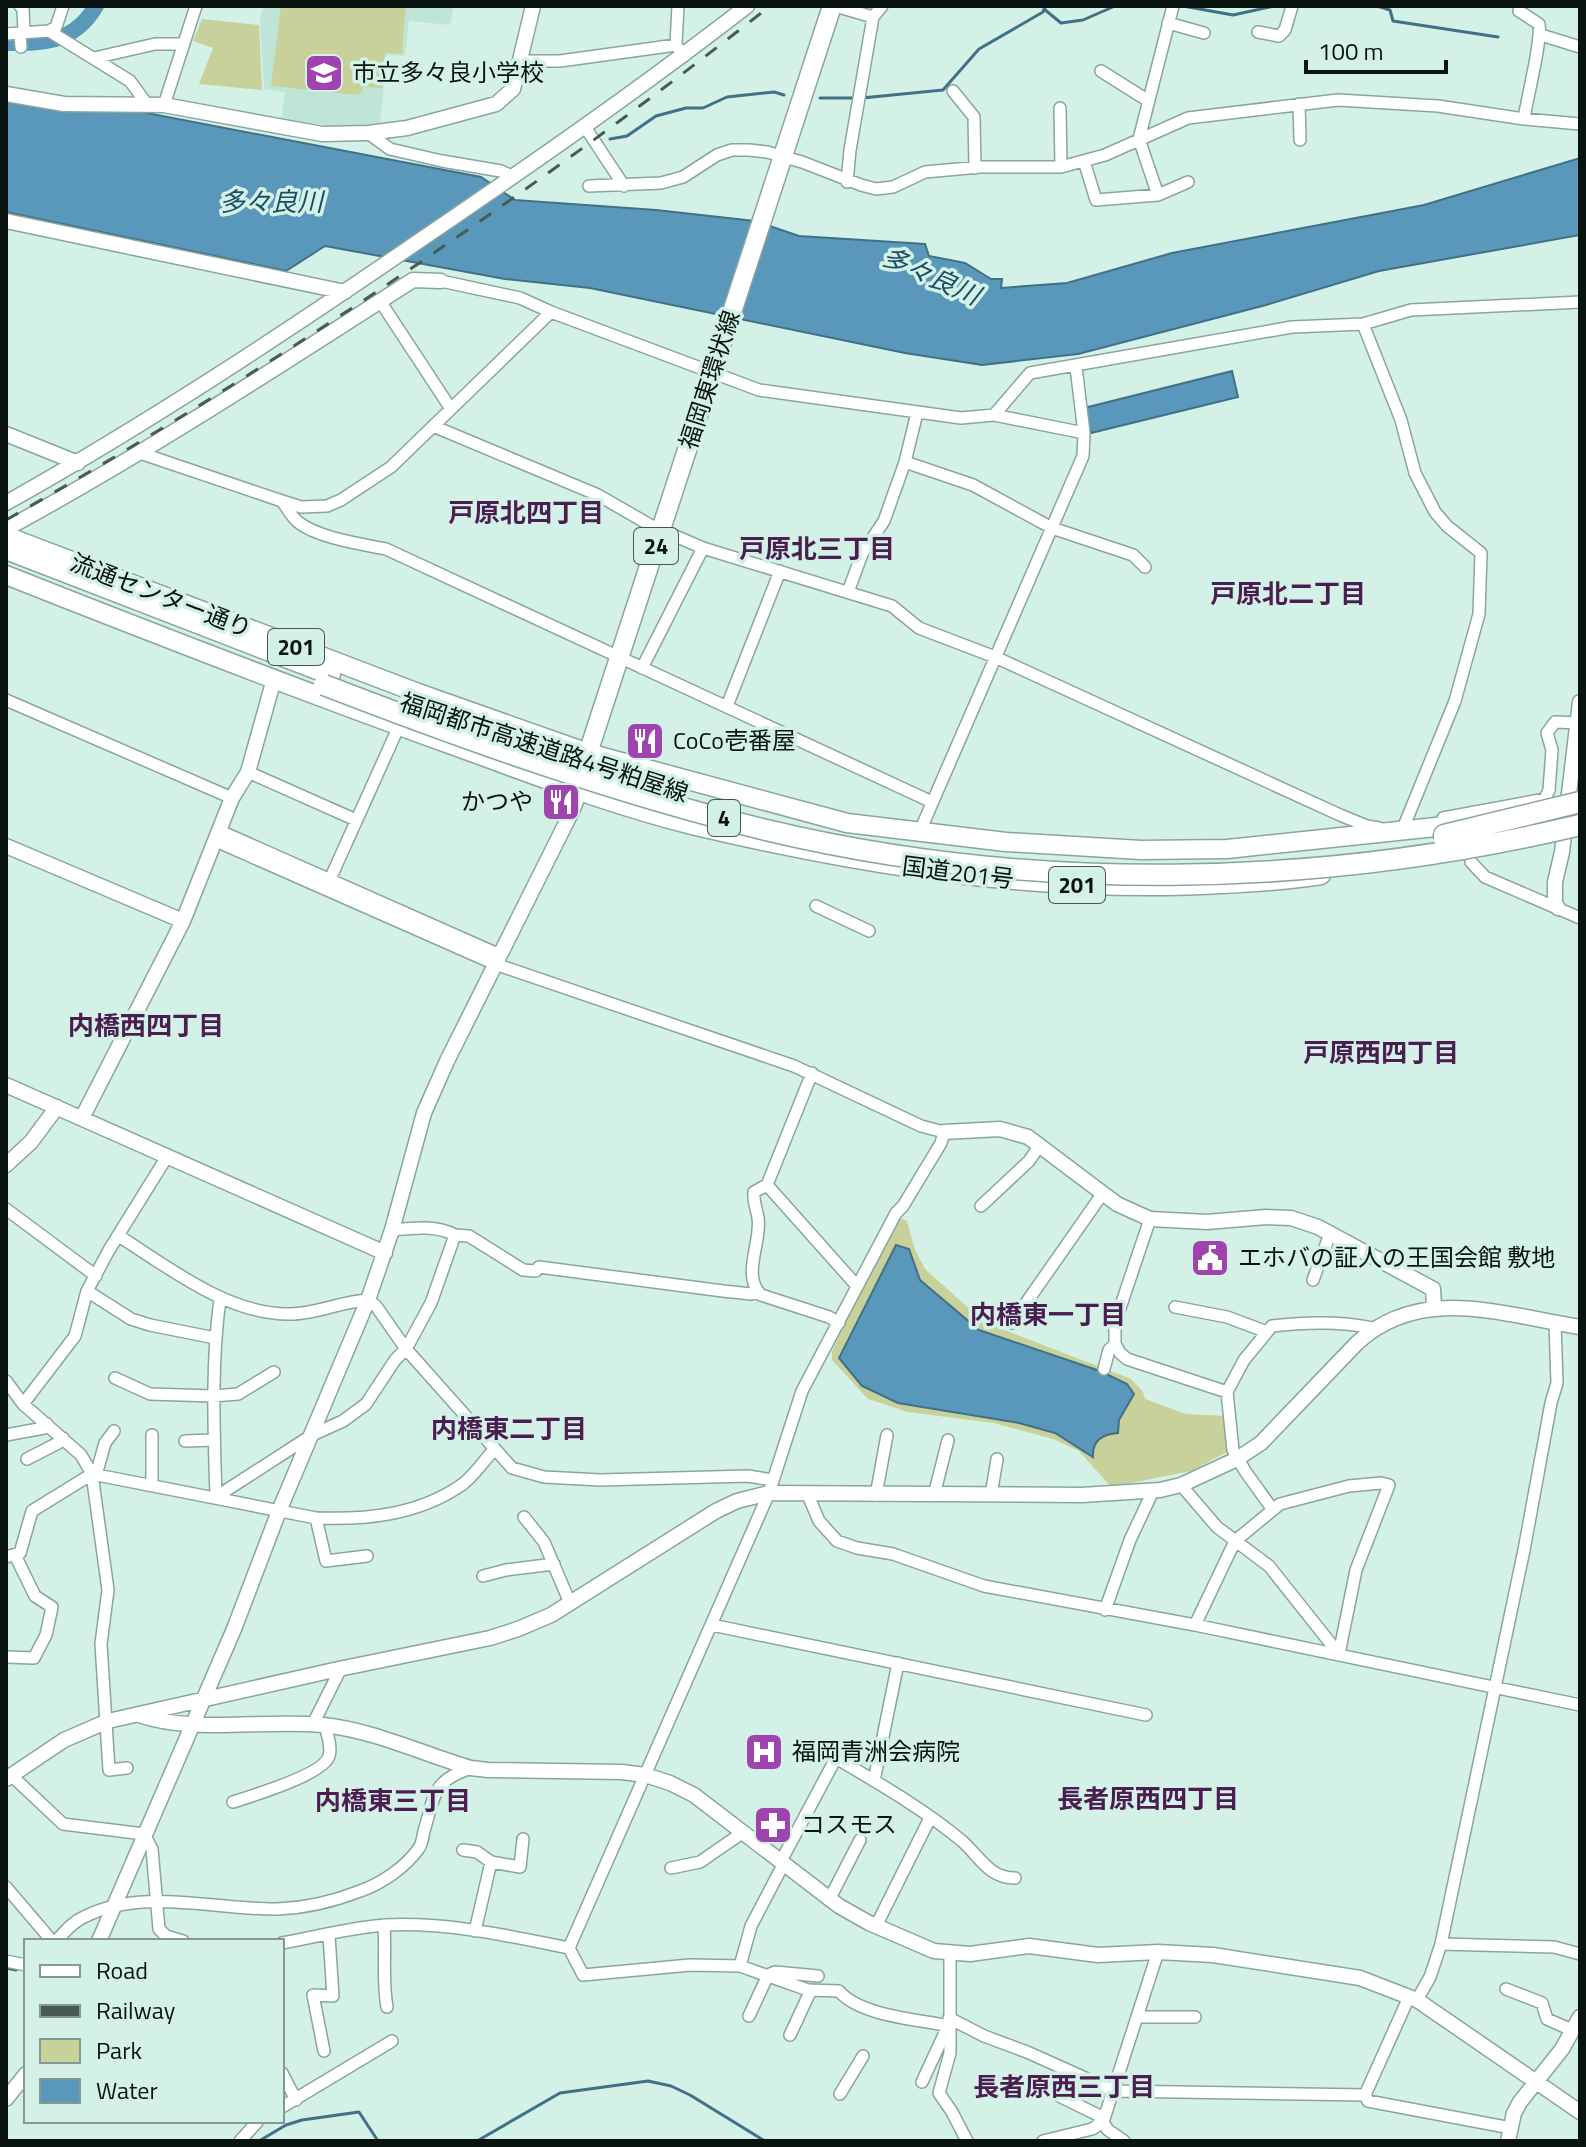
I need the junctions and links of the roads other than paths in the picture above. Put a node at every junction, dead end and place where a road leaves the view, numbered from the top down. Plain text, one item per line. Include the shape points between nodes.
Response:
1 (20, 6) edge
2 (63, 6) edge
3 (196, 6) edge
4 (533, 6) edge
5 (678, 6) edge
6 (747, 6) edge
7 (833, 6) edge
8 (882, 6) edge
9 (1173, 6) edge
10 (1292, 6) edge
11 (1520, 6) edge
12 (873, 17) junction
13 (1168, 23) junction
14 (49, 31) junction
15 (1258, 32) dead end
16 (22, 33) junction
17 (1204, 33) dead end
18 (6, 34) edge
19 (1541, 35) junction
20 (184, 44) junction
21 (21, 47) dead end
22 (1580, 47) edge
23 (680, 50) junction
24 (94, 58) junction
25 (519, 61) junction
26 (1101, 71) dead end
27 (953, 91) dead end
28 (6, 94) edge
29 (1147, 100) junction
30 (146, 103) junction
31 (1299, 104) junction
32 (164, 105) junction
33 (1060, 108) dead end
34 (1524, 119) junction
35 (1580, 124) edge
36 (585, 127) junction
37 (368, 133) junction
38 (1139, 139) junction
39 (1300, 140) dead end
40 (784, 157) junction
41 (1084, 161) junction
42 (1061, 167) junction
43 (975, 168) junction
44 (510, 179) junction
45 (847, 182) junction
46 (1188, 182) dead end
47 (589, 186) dead end
48 (624, 186) junction
49 (1158, 195) junction
50 (6, 221) edge
51 (441, 281) joint
52 (345, 292) junction
53 (380, 301) junction
54 (1580, 302) edge
55 (551, 312) junction
56 (1363, 324) junction
57 (1076, 367) junction
58 (713, 371) junction
59 (164, 407) junction
60 (451, 409) junction
61 (917, 413) junction
62 (994, 415) junction
63 (433, 426) junction
64 (179, 429) junction
65 (1084, 433) junction
66 (6, 434) edge
67 (140, 453) junction
68 (905, 462) junction
69 (78, 463) junction
70 (282, 501) junction
71 (6, 503) edge
72 (1052, 528) junction
73 (6, 529) edge
74 (661, 530) junction
75 (6, 536) edge
76 (703, 548) junction
77 (6, 549) edge
78 (6, 562) edge
79 (1145, 567) dead end
80 (780, 571) junction
81 (6, 575) edge
82 (848, 592) junction
83 (618, 657) junction
84 (995, 657) junction
85 (642, 668) junction
86 (274, 679) junction
87 (327, 679) junction
88 (6, 700) edge
89 (1580, 702) edge
90 (727, 706) junction
91 (1579, 723) edge
92 (399, 726) junction
93 (588, 753) junction
94 (248, 772) junction
95 (580, 791) junction
96 (232, 798) junction
97 (1577, 801) edge
98 (932, 802) junction
99 (356, 820) junction
100 (1404, 826) junction
101 (920, 831) junction
102 (1576, 832) edge
103 (218, 836) junction
104 (6, 846) edge
105 (1471, 862) dead end
106 (327, 885) junction
107 (816, 906) dead end
108 (1558, 908) junction
109 (1580, 918) edge
110 (183, 921) junction
111 (869, 931) dead end
112 (498, 960) junction
113 (812, 1073) junction
114 (6, 1085) edge
115 (57, 1107) junction
116 (82, 1118) junction
117 (944, 1132) junction
118 (1040, 1145) junction
119 (168, 1155) junction
120 (6, 1165) edge
121 (767, 1185) junction
122 (1103, 1193) junction
123 (981, 1206) dead end
124 (6, 1209) edge
125 (1150, 1219) junction
126 (392, 1230) junction
127 (1330, 1234) junction
128 (455, 1235) junction
129 (119, 1236) junction
130 (385, 1253) junction
131 (96, 1276) junction
132 (1313, 1280) dead end
133 (857, 1286) junction
134 (87, 1291) junction
135 (758, 1292) junction
136 (220, 1299) junction
137 (368, 1300) junction
138 (1175, 1307) dead end
139 (1434, 1307) junction
140 (839, 1323) junction
141 (1012, 1323) dead end
142 (1555, 1323) junction
143 (1580, 1327) edge
144 (1373, 1328) junction
145 (1267, 1332) junction
146 (215, 1338) junction
147 (1115, 1344) junction
148 (406, 1349) junction
149 (1104, 1369) dead end
150 (274, 1372) dead end
151 (115, 1378) dead end
152 (6, 1381) edge
153 (1227, 1392) junction
154 (213, 1396) junction
155 (23, 1404) junction
156 (47, 1424) junction
157 (114, 1431) dead end
158 (6, 1435) edge
159 (152, 1435) dead end
160 (312, 1435) junction
161 (887, 1435) dead end
162 (63, 1438) junction
163 (214, 1440) junction
164 (948, 1440) dead end
165 (185, 1441) dead end
166 (494, 1450) junction
167 (27, 1459) dead end
168 (997, 1459) dead end
169 (1237, 1459) junction
170 (94, 1475) junction
171 (152, 1484) junction
172 (1181, 1485) junction
173 (771, 1487) junction
174 (1153, 1491) junction
175 (808, 1495) junction
176 (876, 1495) junction
177 (934, 1495) junction
178 (991, 1495) junction
179 (216, 1497) junction
180 (1273, 1510) junction
181 (279, 1511) junction
182 (524, 1517) dead end
183 (316, 1518) junction
184 (1235, 1541) junction
185 (10, 1556) edge
186 (367, 1556) dead end
187 (554, 1564) junction
188 (483, 1576) dead end
189 (570, 1603) junction
190 (1105, 1610) junction
191 (712, 1625) junction
192 (1195, 1625) junction
193 (1339, 1654) junction
194 (6, 1657) edge
195 (898, 1663) junction
196 (341, 1668) junction
197 (1495, 1687) junction
198 (204, 1700) junction
199 (1580, 1705) edge
200 (137, 1715) junction
201 (1146, 1715) dead end
202 (108, 1721) junction
203 (194, 1723) junction
204 (319, 1724) junction
205 (127, 1768) dead end
206 (471, 1768) junction
207 (645, 1775) junction
208 (9, 1778) edge
209 (874, 1781) junction
210 (233, 1802) dead end
211 (930, 1818) junction
212 (742, 1833) junction
213 (144, 1834) junction
214 (523, 1839) dead end
215 (860, 1840) dead end
216 (463, 1850) dead end
217 (491, 1862) junction
218 (781, 1864) junction
219 (671, 1868) dead end
220 (1015, 1878) dead end
221 (6, 1887) edge
222 (829, 1900) junction
223 (156, 1901) junction
224 (114, 1906) junction
225 (384, 1925) junction
226 (876, 1926) junction
227 (475, 1931) junction
228 (329, 1936) junction
229 (52, 1939) edge
230 (56, 1939) edge
231 (100, 1939) edge
232 (176, 1939) edge
233 (284, 1943) edge
234 (1441, 1944) junction
235 (569, 1948) junction
236 (1158, 1952) junction
237 (950, 1954) junction
238 (1580, 1954) edge
239 (740, 1966) junction
240 (768, 1975) junction
241 (818, 1976) dead end
242 (1506, 1989) dead end
243 (811, 1990) junction
244 (1413, 1999) junction
245 (387, 2007) dead end
246 (749, 2016) dead end
247 (1138, 2017) junction
248 (1195, 2017) dead end
249 (949, 2022) junction
250 (1577, 2024) edge
251 (790, 2035) dead end
252 (392, 2041) dead end
253 (324, 2051) dead end
254 (863, 2056) dead end
255 (24, 2076) edge
256 (284, 2077) edge
257 (1537, 2081) junction
258 (922, 2082) dead end
259 (1047, 2090) dead end
260 (1114, 2091) junction
261 (840, 2094) dead end
262 (1365, 2095) junction
263 (6, 2099) edge
264 (296, 2100) junction
265 (284, 2106) edge
266 (1580, 2112) edge
267 (1103, 2122) junction
268 (256, 2123) edge
269 (1510, 2134) edge
270 (240, 2141) edge
271 (967, 2141) edge
272 (1043, 2141) edge
273 (1124, 2141) edge

1 - 16 street
2 - 14 street via 56,27
3 - 20 street
4 - 25 street
5 - 23 street
6 - 23 street
7 - 12 street
7 - 40 main road, 福岡東環状線 / 24
8 - 12 street
9 - 13 street
10 - 15 street via 1279,36
11 - 19 street via 1519,11 1539,24
12 - 45 street
13 - 17 street
13 - 29 street
14 - 16 street
14 - 24 street
16 - 18 street
16 - 21 street
19 - 22 street
19 - 34 street
20 - 24 street via 155,44
20 - 32 street
23 - 25 street
23 - 36 street
24 - 30 street via 130,81
25 - 37 street via 513,89 496,104
26 - 29 street
27 - 43 street via 974,117
28 - 30 street via 64,104
29 - 38 street
30 - 32 street
31 - 34 street via 1338,100 1438,106
31 - 38 street via 1188,118
31 - 39 street
32 - 37 street via 322,134
33 - 42 street
34 - 35 street
36 - 44 street
36 - 48 street
37 - 44 street via 390,149 501,171
38 - 41 street
38 - 49 street
40 - 45 street
40 - 48 street via 732,150 683,177
40 - 58 main road, 福岡東環状線 / 24
41 - 42 street
41 - 49 street via 1096,200
42 - 43 street
43 - 45 street via 925,172 876,189
44 - 52 street
46 - 49 street
47 - 48 street
50 - 52 street
51 - 53 street via 413,280
51 - 55 street via 520,298
52 - 59 street
53 - 60 street
53 - 64 street
54 - 56 street via 1411,310
55 - 58 street
55 - 60 street
56 - 57 street via 1292,327
56 - 100 street via 1401,420 1415,473 1435,512 1481,553 1479,614 1455,701
57 - 62 street via 1030,373
57 - 65 street
58 - 61 street via 759,390
58 - 74 main road, 福岡東環状線 / 24
59 - 64 street
59 - 69 street
60 - 63 street
61 - 62 street
61 - 68 street
62 - 65 street
63 - 70 street via 391,467 341,500 301,507
63 - 74 street via 598,495
64 - 67 street
65 - 72 street via 1083,456
66 - 69 street
67 - 70 street
67 - 73 street
68 - 72 street via 973,485
68 - 82 street via 884,521 862,554
69 - 71 street
70 - 83 street via 310,528 386,549
72 - 79 street via 1133,555
72 - 84 street
74 - 76 street
74 - 83 main road, 福岡東環状線 / 24
75 - 93 main road, 流通センター通り / 201
76 - 80 street
76 - 85 street
77 - 87 highway, 福岡都市高速道路4号粕屋線 / 4
78 - 87 highway, 福岡都市高速道路4号粕屋線 / 4
80 - 82 street
80 - 90 street
81 - 86 main road, 流通センター通り / 201
82 - 84 street via 892,606 919,628
83 - 85 street
83 - 93 main road, 福岡東環状線 / 24
84 - 98 street
84 - 100 street via 1367,826
85 - 90 street
86 - 92 main road, 流通センター通り / 201
86 - 94 street
87 - 97 highway, 福岡都市高速道路4号粕屋線 / 4, bridge via 632,781 773,818 1006,855 1140,863 1291,857 1444,839
87 - 102 highway, 福岡都市高速道路4号粕屋線 / 4, bridge via 584,778 766,830 1007,867 1141,875 1295,870 1474,857
88 - 96 street
89 - 91 street
90 - 98 street
91 - 97 street
91 - 100 street via 1550,726 1545,799
92 - 95 main road, 流通センター通り / 201
92 - 99 street
93 - 95 street
93 - 101 main road, 国道201号 / 201 via 847,823
94 - 96 street
94 - 99 street
95 - 102 main road, 国道201号 / 201 via 695,826 845,857 1008,881 1097,886 1292,880
95 - 112 street
96 - 103 street
97 - 101 main road, 国道201号 / 201 via 1468,823 1227,849 1099,848
97 - 102 street
98 - 101 street
99 - 106 street
102 - 108 street via 1554,897
103 - 106 street
103 - 110 street
104 - 110 street
105 - 108 street via 1485,877
106 - 112 street
107 - 111 street
108 - 109 street
110 - 116 street
112 - 113 street
112 - 126 street via 424,1113
113 - 117 street
113 - 121 street
114 - 115 street
115 - 116 street
115 - 120 street
116 - 119 street
117 - 118 street via 1015,1131
117 - 133 street
118 - 122 street
118 - 123 street
119 - 129 street
119 - 130 street
121 - 133 street
121 - 135 street via 754,1192 758,1232 753,1281
122 - 125 street
122 - 141 street
124 - 131 street
125 - 127 street via 1291,1218
125 - 147 street via 1115,1323
126 - 128 street via 422,1228
126 - 130 street
127 - 132 street
127 - 139 street via 1433,1289
128 - 135 street via 469,1236 530,1272 539,1267
128 - 148 street via 431,1303
129 - 131 street
129 - 136 street
130 - 137 street
131 - 134 street
133 - 140 street
134 - 146 street via 131,1319
134 - 155 street via 75,1336
135 - 140 street
136 - 137 street via 288,1315
136 - 146 street
137 - 148 street
137 - 160 street
138 - 145 street
139 - 142 street
139 - 144 street
140 - 173 street via 802,1391
142 - 143 street
142 - 197 street via 1557,1383
144 - 145 street via 1296,1323 1272,1326
144 - 169 street via 1261,1443
145 - 153 street
146 - 154 street
147 - 149 street
147 - 153 street via 1127,1359
148 - 160 street via 366,1404
148 - 166 street
150 - 154 street via 238,1394
151 - 154 street via 150,1394
152 - 155 street
153 - 169 street
154 - 163 street
155 - 156 street
156 - 158 street
156 - 162 street
157 - 170 street
159 - 171 street
160 - 179 street
160 - 181 street
161 - 176 street
162 - 167 street
162 - 170 street
163 - 165 street
163 - 179 street
164 - 177 street
166 - 173 street via 512,1468 544,1477 748,1476
166 - 183 street via 461,1486 415,1508 382,1517
168 - 178 street
169 - 172 street
169 - 180 street
170 - 171 street
170 - 185 street via 32,1511 20,1553
170 - 202 street via 108,1590 101,1644
171 - 179 street
172 - 174 street
172 - 184 street
173 - 175 street
173 - 189 street via 708,1515
173 - 191 street
174 - 178 street
174 - 190 street
175 - 176 street
175 - 190 street via 819,1521 837,1541 984,1586
176 - 177 street
177 - 178 street
179 - 181 street
180 - 184 street
180 - 193 street via 1349,1486 1389,1485 1356,1570
181 - 183 street
181 - 198 street
182 - 187 street
183 - 186 street via 326,1561
184 - 192 street
184 - 193 street via 1269,1566
185 - 194 street via 35,1596 52,1607 34,1658
187 - 188 street
187 - 189 street
189 - 196 street via 490,1638
190 - 192 street
191 - 195 street
191 - 207 street
192 - 193 street
193 - 197 street
195 - 201 street
195 - 209 street
196 - 198 street
196 - 204 street
197 - 199 street
197 - 234 street
198 - 200 street
198 - 203 street
200 - 202 street
200 - 203 street
202 - 205 street via 109,1770
202 - 208 street via 64,1740
203 - 204 street
203 - 213 street
204 - 206 street
204 - 210 street via 330,1751 323,1766
206 - 207 street
206 - 223 street via 450,1775 438,1787 420,1847 394,1873 362,1891 275,1909
207 - 212 street via 694,1795
207 - 235 street
208 - 213 street via 63,1824
209 - 211 street
209 - 218 street via 836,1758
211 - 220 street via 961,1840 986,1869
211 - 226 street
212 - 218 street
212 - 219 street via 700,1862
213 - 223 street via 152,1849
213 - 224 street
214 - 217 street via 520,1867
215 - 222 street
216 - 217 street
217 - 227 street
218 - 222 street
218 - 239 street via 751,1926
221 - 229 street
222 - 226 street
223 - 224 street
223 - 232 street via 159,1929
224 - 230 street via 85,1916
224 - 231 street
225 - 227 street
225 - 228 street
225 - 245 street via 382,1983
226 - 237 street via 922,1948
227 - 235 street
228 - 233 street
228 - 253 street via 333,1996 313,1995
234 - 238 street via 1554,1947
234 - 244 street via 1430,1977
235 - 239 street via 583,1975
236 - 237 street via 1098,1955 1029,1946
236 - 244 street via 1213,1955 1360,1978
236 - 247 street
237 - 249 street
239 - 240 street
240 - 241 street
240 - 243 street
240 - 246 street
242 - 250 street via 1542,2003 1547,2019
243 - 249 street via 839,1991 865,2009
243 - 251 street
244 - 257 street
244 - 262 street
247 - 248 street
247 - 260 street
249 - 258 street
249 - 260 street
249 - 271 street via 950,2053 939,2093
250 - 257 street
252 - 264 street
254 - 261 street
255 - 263 street
256 - 264 street
257 - 266 street
257 - 269 street via 1520,2102
259 - 267 street
260 - 262 street
260 - 267 street
262 - 269 street via 1368,2101
264 - 265 street
267 - 272 street
267 - 273 street
268 - 270 street

